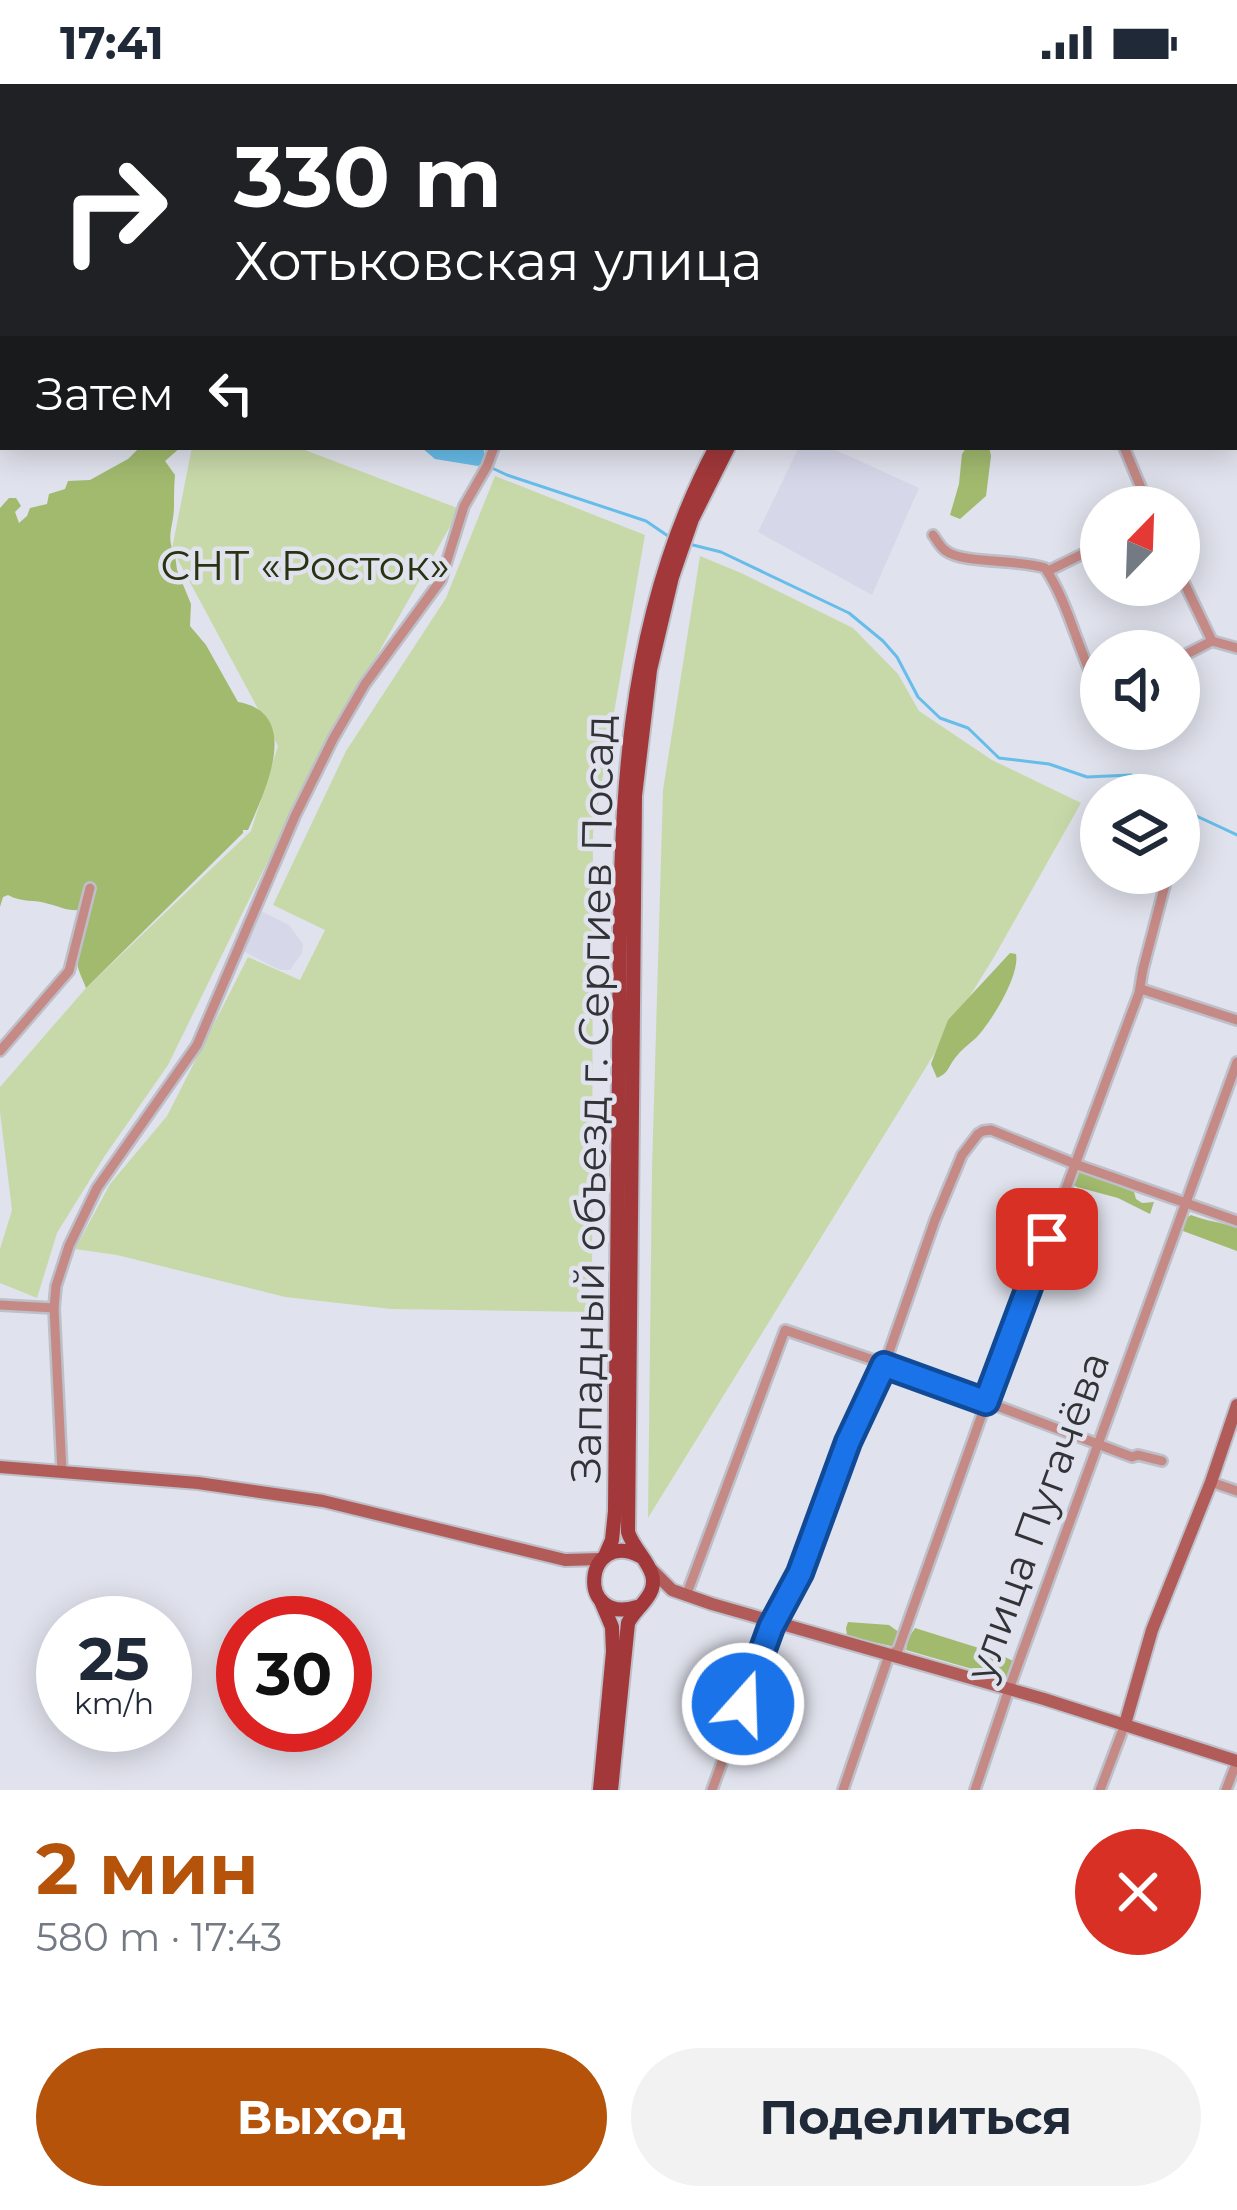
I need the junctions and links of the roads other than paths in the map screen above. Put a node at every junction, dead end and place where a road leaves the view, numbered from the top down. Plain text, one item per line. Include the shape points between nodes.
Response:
1 (493, 450) edge
2 (715, 450) edge
3 (726, 450) edge
4 (1125, 450) edge
5 (1140, 486) edge
6 (687, 517) junction
7 (933, 535) dead end
8 (1080, 555) edge
9 (1048, 571) junction
10 (667, 575) junction
11 (1195, 606) edge
12 (1212, 641) junction
13 (1200, 647) edge
14 (1080, 648) edge
15 (1237, 648) edge
16 (90, 888) dead end
17 (1163, 894) edge
18 (1141, 989) junction
19 (1237, 1020) edge
20 (0, 1051) edge
21 (1237, 1062) edge
22 (1075, 1164) junction
23 (1186, 1204) junction
24 (1237, 1221) edge
25 (0, 1305) edge
26 (54, 1308) junction
27 (884, 1365) junction
28 (986, 1402) junction
29 (1237, 1405) edge
30 (1099, 1444) junction
31 (1162, 1461) dead end
32 (0, 1467) edge
33 (62, 1472) junction
34 (1211, 1482) junction
35 (1237, 1491) edge
36 (512, 1546) junction
37 (640, 1556) junction
38 (603, 1558) junction
39 (652, 1570) junction
40 (593, 1582) junction
41 (686, 1596) junction
42 (602, 1601) junction
43 (641, 1604) junction
44 (712, 1604) junction
45 (774, 1622) junction
46 (889, 1654) junction
47 (1009, 1689) junction
48 (1125, 1724) junction
49 (1237, 1761) edge
50 (600, 1790) edge
51 (611, 1790) edge
52 (712, 1790) edge
53 (843, 1790) edge
54 (975, 1790) edge
55 (1100, 1790) edge
56 (1226, 1790) edge

1 - 26 street via 440,580 365,684 304,797 197,1046 98,1188 69,1246
2 - 6 main road
3 - 6 main road
4 - 5 street
6 - 10 main road
7 - 9 street via 961,556
8 - 9 street
9 - 14 street
10 - 37 main road, Западный объезд г. Сергиев Посад via 635,796 628,1532
10 - 38 main road, Западный объезд г. Сергиев Посад via 631,717 624,793 615,1510
11 - 12 street
12 - 13 street
12 - 15 street
16 - 20 street via 68,971
17 - 18 street
18 - 19 street
18 - 22 street
21 - 23 street, улица Пугачёва
22 - 23 street
22 - 27 street via 992,1130 979,1134 935,1220
22 - 28 street
23 - 24 street
23 - 30 street, улица Пугачёва
25 - 26 street
26 - 33 street
27 - 28 street
27 - 41 street via 785,1330
27 - 45 street
28 - 30 street
28 - 46 street via 898,1650
29 - 34 main road
30 - 31 street
30 - 47 street, улица Пугачёва
32 - 33 main road
33 - 36 main road via 323,1501
34 - 35 street
34 - 48 main road
36 - 38 main road via 570,1561
36 - 40 main road
37 - 38 main road via 620,1550
37 - 39 main road
38 - 40 main road
39 - 41 main road
39 - 43 main road
40 - 42 main road
41 - 44 main road
42 - 43 main road via 619,1610
42 - 50 main road via 613,1635
43 - 44 main road via 664,1597
43 - 51 main road via 625,1636
44 - 45 main road
45 - 46 main road
45 - 52 street
46 - 47 main road
46 - 53 street
47 - 48 main road
47 - 54 street, улица Пугачёва
48 - 49 main road
48 - 55 street
49 - 56 street

